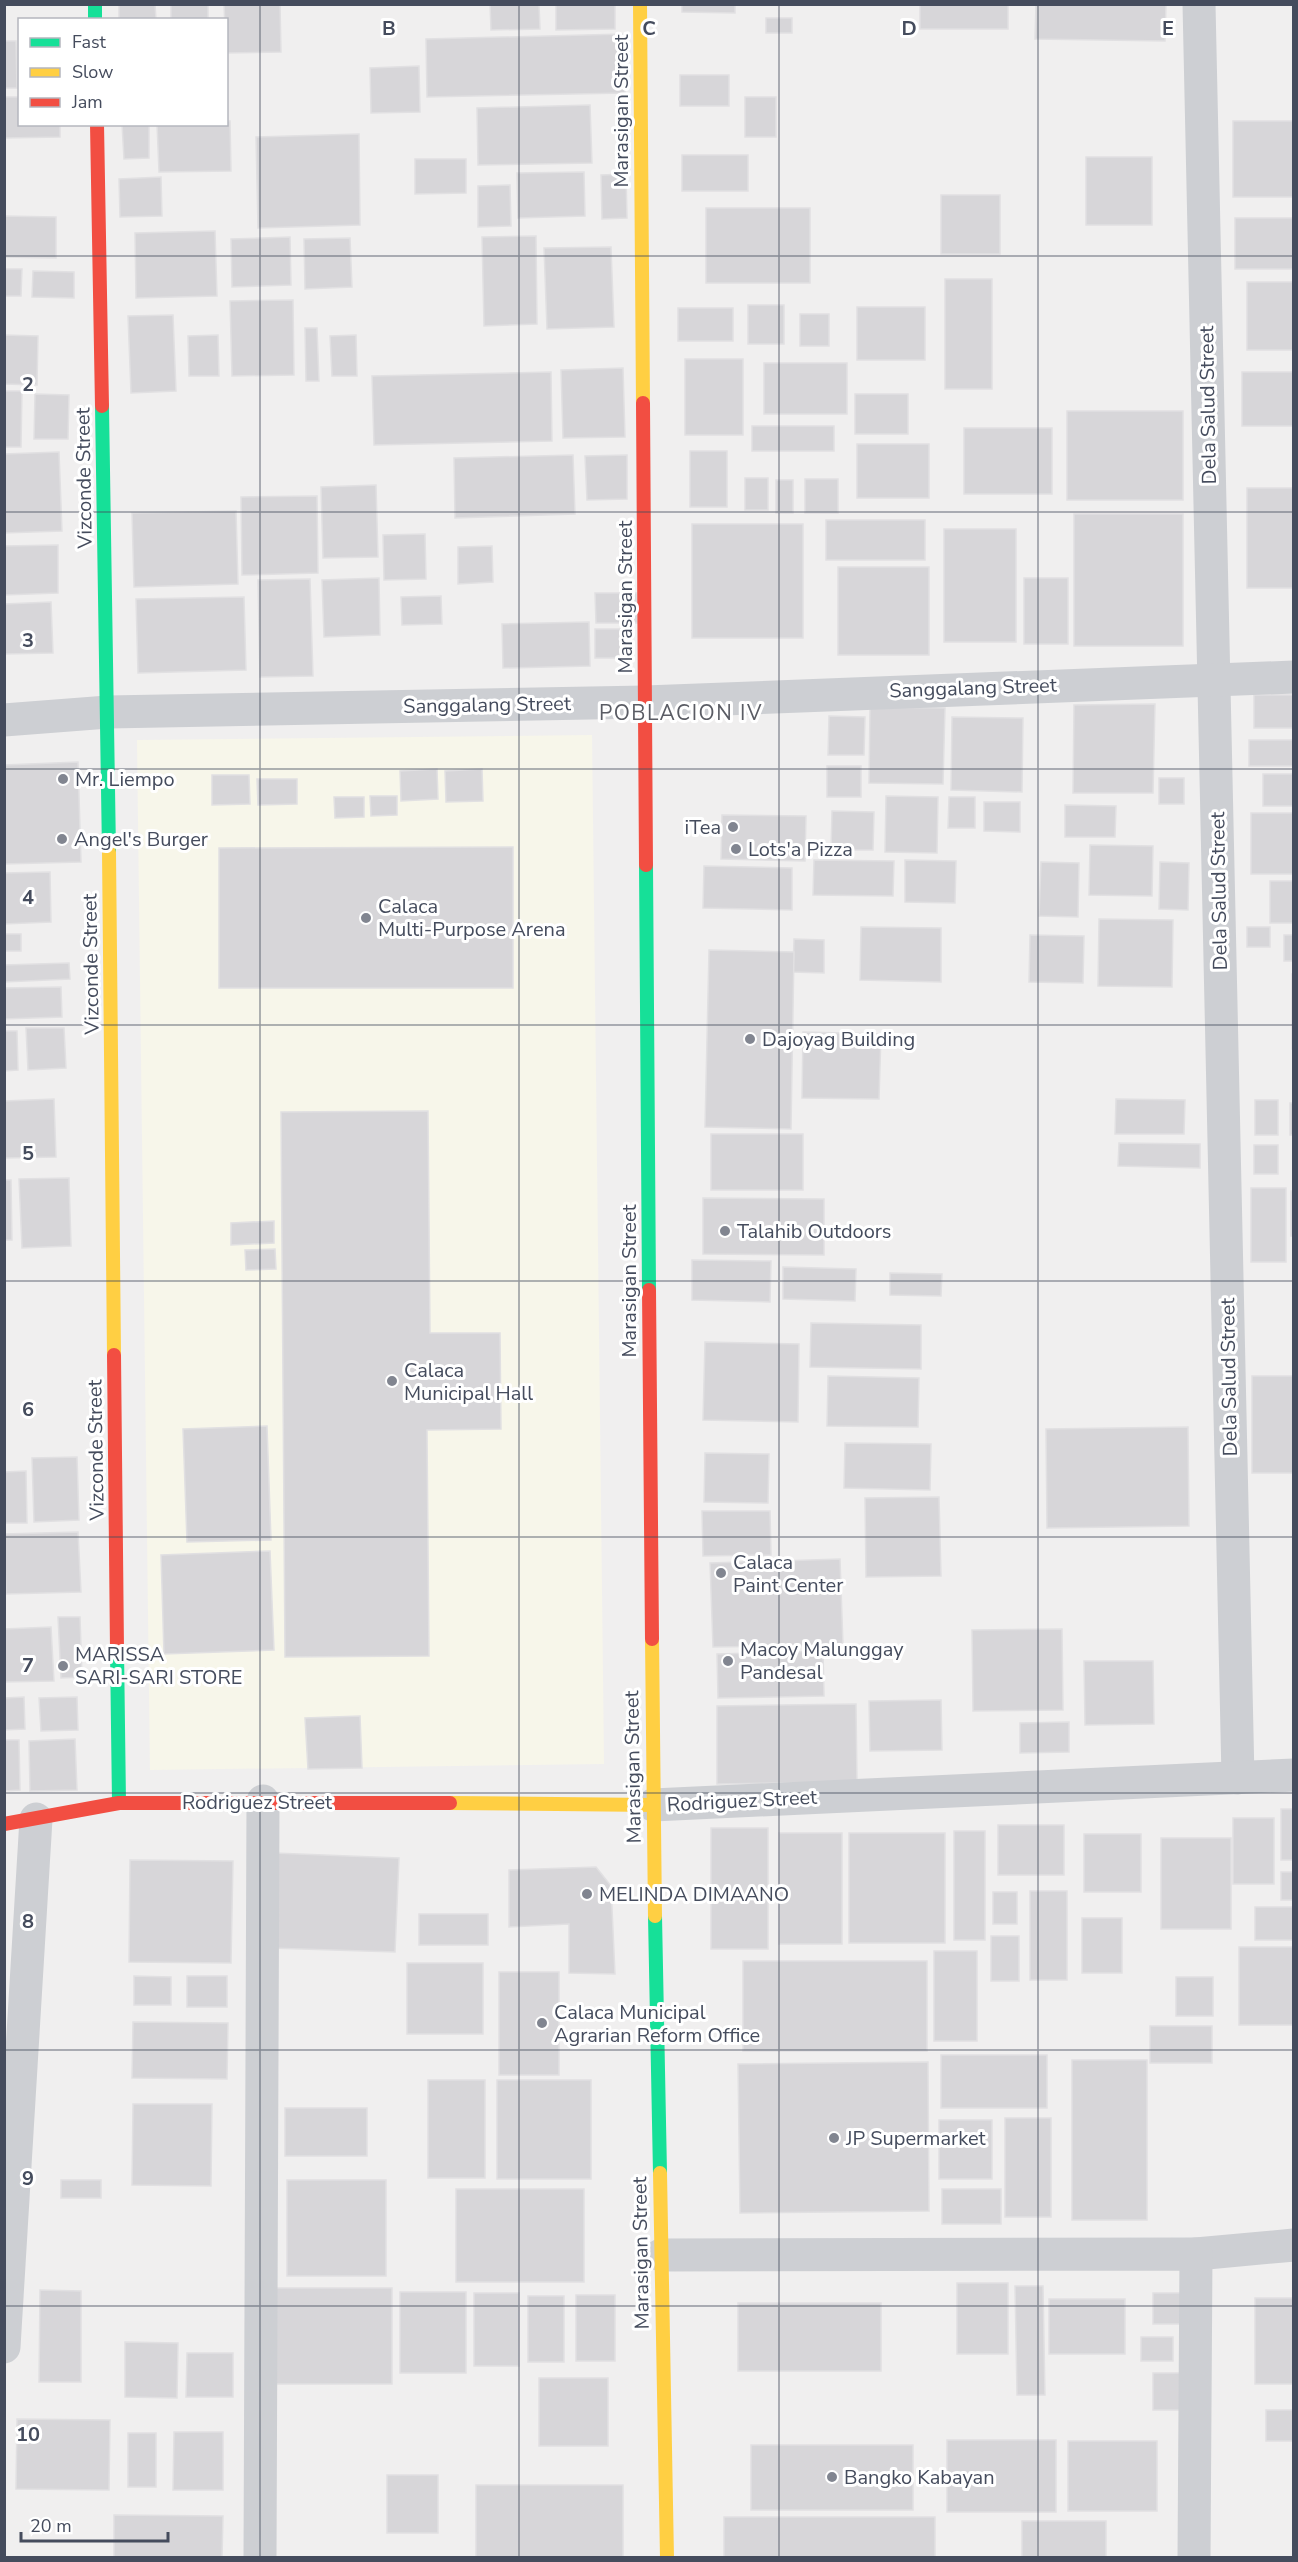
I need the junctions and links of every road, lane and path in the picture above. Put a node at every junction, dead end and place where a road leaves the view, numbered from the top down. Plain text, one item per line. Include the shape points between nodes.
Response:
1 (640, 4) edge
2 (1199, 4) edge
3 (97, 126) edge
4 (1293, 677) edge
5 (1215, 678) junction
6 (645, 702) junction
7 (108, 712) junction
8 (4, 720) edge
9 (1293, 1775) edge
10 (1238, 1778) junction
11 (263, 1801) junction
12 (119, 1803) junction
13 (653, 1805) junction
14 (20, 1822) edge
15 (1293, 2245) edge
16 (1196, 2254) junction
17 (661, 2255) junction
18 (4, 2347) edge
19 (260, 2558) edge
20 (667, 2558) edge
21 (1194, 2558) edge

1 - 6 main road, Marasigan Street
2 - 5 street, Dela Salud Street
3 - 7 main road, Vizconde Street
4 - 5 street, Sanggalang Street
5 - 6 street, Sanggalang Street
5 - 10 street, Dela Salud Street
6 - 7 street, Sanggalang Street
6 - 13 main road, Marasigan Street
7 - 8 street, Sanggalang Street
7 - 12 main road, Vizconde Street
9 - 10 street, Rodriguez Street
10 - 13 street, Rodriguez Street
11 - 12 main road, Rodriguez Street
11 - 13 main road, Rodriguez Street
11 - 19 street
12 - 14 main road, Rodriguez Street
13 - 17 main road, Marasigan Street
14 - 18 street
15 - 16 street
16 - 17 street
16 - 21 street
17 - 20 main road, Marasigan Street

